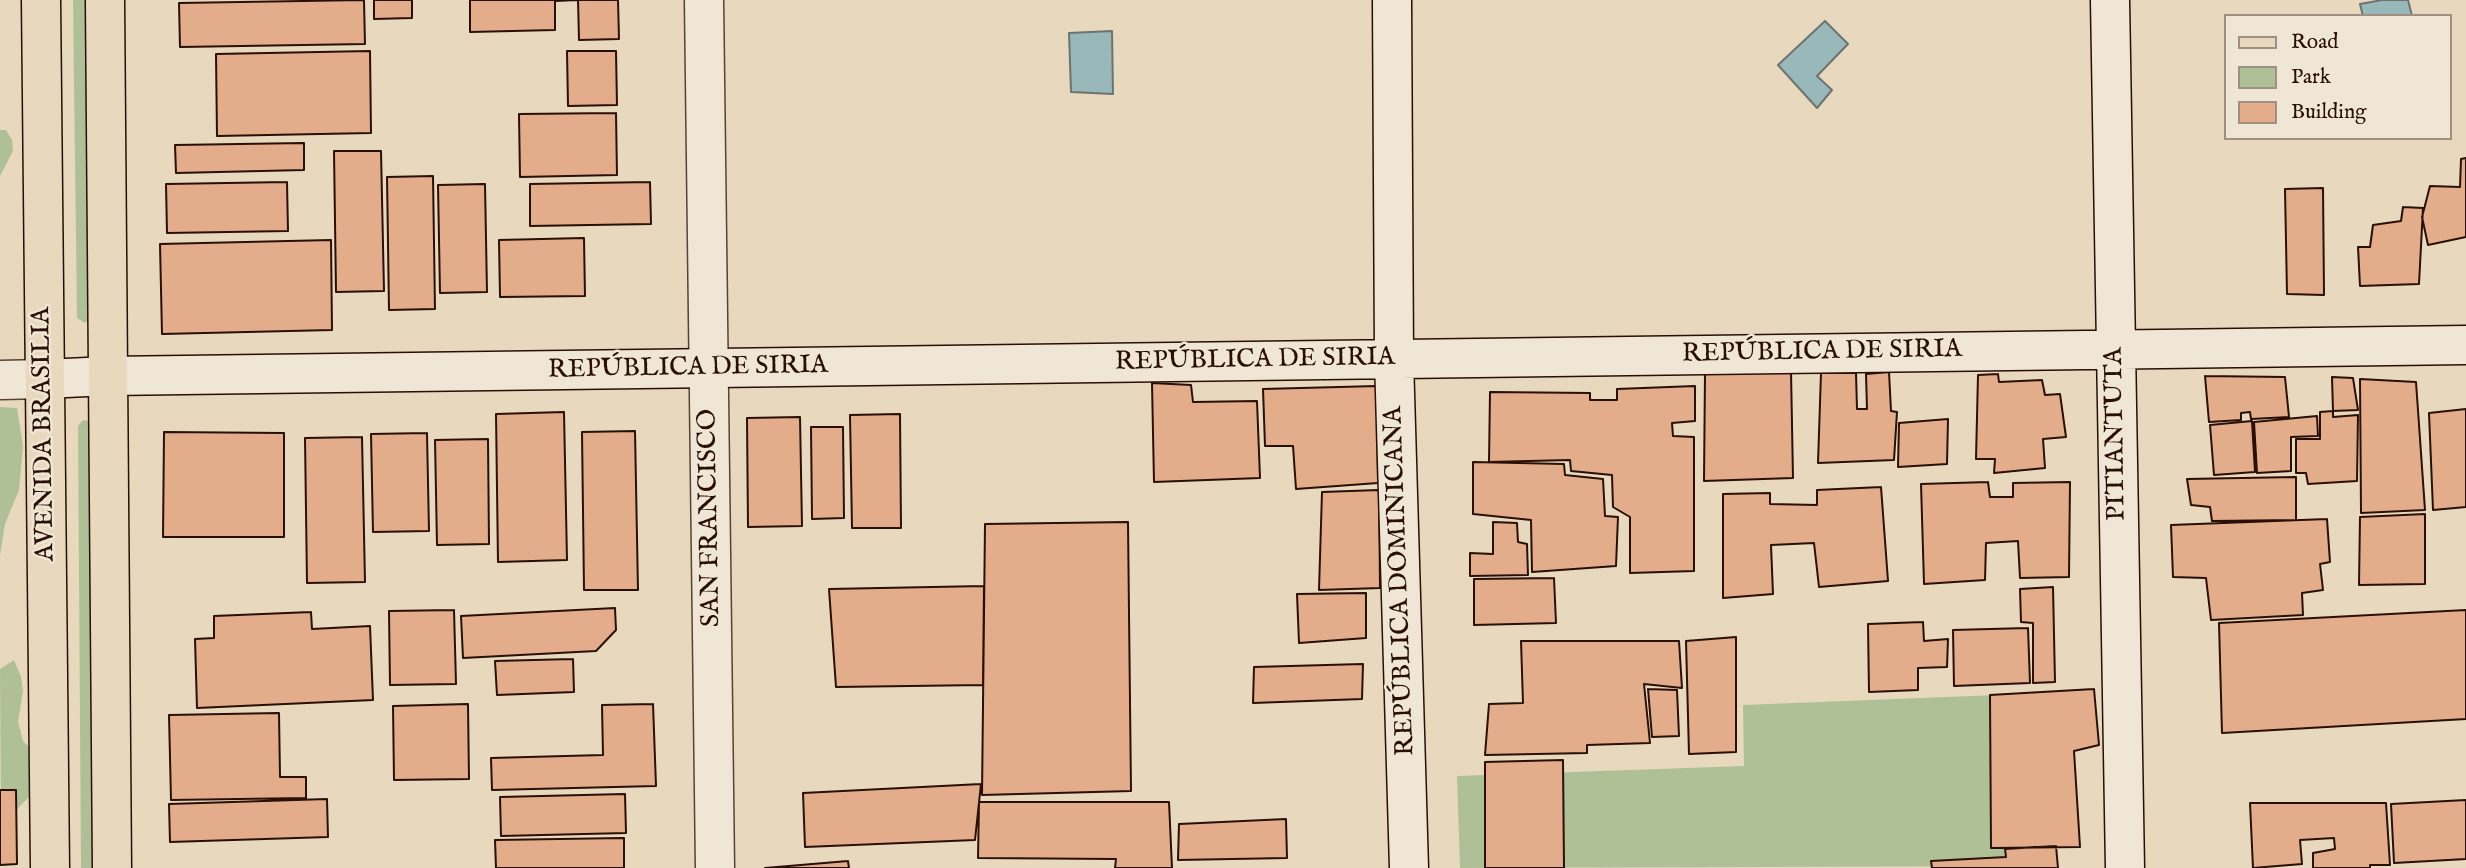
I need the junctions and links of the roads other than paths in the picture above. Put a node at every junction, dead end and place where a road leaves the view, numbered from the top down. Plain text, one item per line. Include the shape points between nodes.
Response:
1 (41, 0) edge
2 (105, 0) edge
3 (704, 0) edge
4 (1392, 0) edge
5 (2110, 0) edge
6 (2466, 345) edge
7 (2116, 350) junction
8 (1394, 359) junction
9 (709, 368) junction
10 (108, 376) junction
11 (45, 379) junction
12 (0, 380) edge
13 (50, 868) edge
14 (112, 868) edge
15 (715, 868) edge
16 (1409, 868) edge
17 (2125, 868) edge

1 - 11 main road, AVENIDA BRASILIA
2 - 10 main road
3 - 9 street, SAN FRANCISCO
4 - 8 street, REPÚBLICA DOMINICANA
5 - 7 street, PITIANTUTA
6 - 7 street, REPÚBLICA DE SIRIA
7 - 8 street, REPÚBLICA DE SIRIA
7 - 17 street, PITIANTUTA
8 - 9 street, REPÚBLICA DE SIRIA
8 - 16 street, REPÚBLICA DOMINICANA
9 - 10 street, REPÚBLICA DE SIRIA
9 - 15 street, SAN FRANCISCO
10 - 11 street, REPÚBLICA DE SIRIA
10 - 14 main road
11 - 12 street, REPÚBLICA DE SIRIA
11 - 13 main road, AVENIDA BRASILIA

